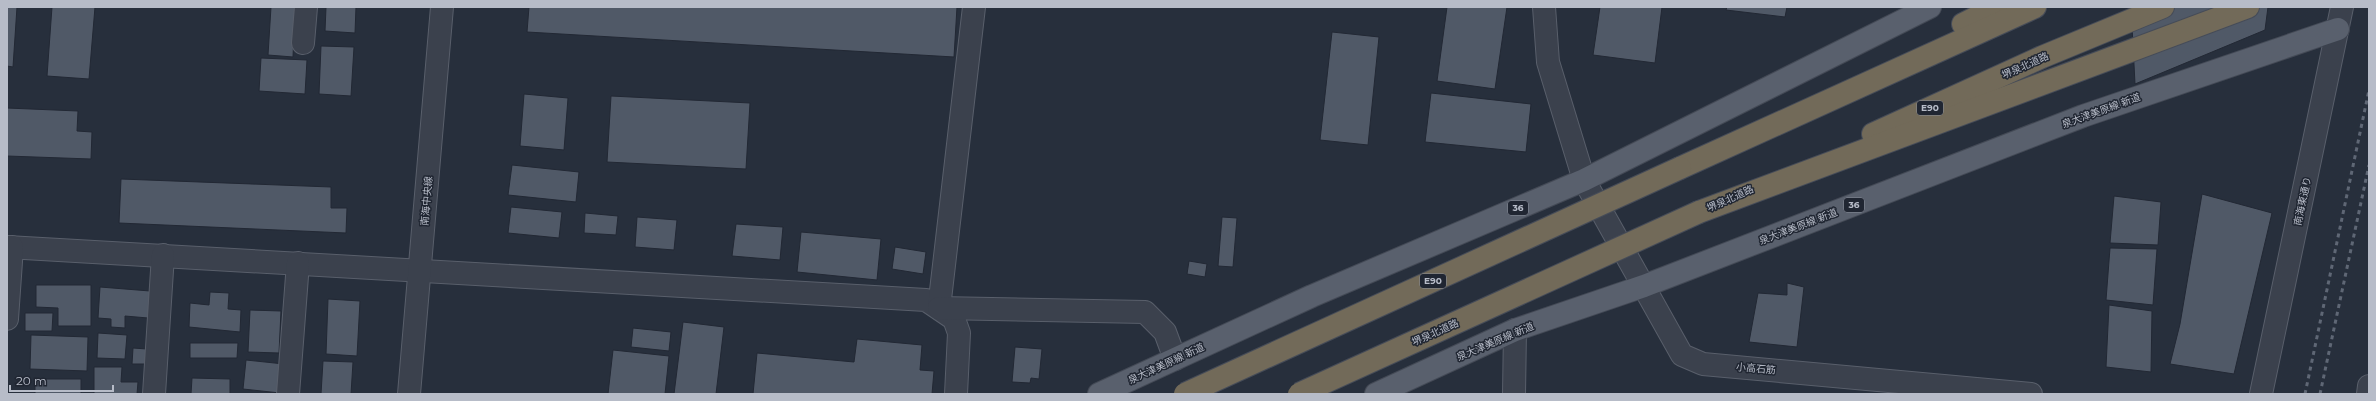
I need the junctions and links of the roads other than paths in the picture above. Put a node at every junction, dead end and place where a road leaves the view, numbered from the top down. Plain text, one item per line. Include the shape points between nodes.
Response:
1 (306, 7) edge
2 (442, 7) edge
3 (974, 7) edge
4 (1544, 7) edge
5 (1930, 7) edge
6 (1997, 7) edge
7 (2035, 7) edge
8 (2163, 7) edge
9 (2248, 7) edge
10 (2342, 7) edge
11 (2338, 29) junction
12 (303, 43) dead end
13 (1680, 168) junction
14 (1584, 180) junction
15 (1699, 212) junction
16 (9, 247) edge
17 (163, 255) junction
18 (298, 263) junction
19 (421, 270) junction
20 (1644, 286) junction
21 (939, 308) junction
22 (7, 320) edge
23 (1516, 330) junction
24 (1175, 359) junction
25 (2369, 386) edge
26 (154, 394) edge
27 (288, 394) edge
28 (409, 394) edge
29 (956, 394) edge
30 (1099, 394) edge
31 (1185, 394) edge
32 (1299, 394) edge
33 (1376, 394) edge
34 (1514, 394) edge
35 (2031, 394) edge
36 (2261, 394) edge
37 (2368, 394) edge

1 - 12 street
2 - 19 street, 南海中央線
3 - 21 street
4 - 14 street, 小高石筋 via 1548,62
5 - 14 main road, 泉大津美原線 新道 / 36
6 - 13 highway
7 - 13 highway, E90
8 - 15 highway, 堺泉北道路 / E90 via 2042,57
9 - 15 highway
10 - 11 street, 南海東通り
11 - 20 main road, 泉大津美原線 新道 / 36 via 2083,116
11 - 36 street, 南海東通り
13 - 31 highway, E90, bridge
14 - 20 street, 小高石筋
14 - 24 main road, 泉大津美原線 新道 / 36 via 1312,296
15 - 32 highway, 堺泉北道路 / E90, bridge
16 - 17 street
16 - 22 street
17 - 18 street
17 - 26 street
18 - 19 street
18 - 27 street
19 - 21 street via 911,298 926,300
19 - 28 street, 南海中央線
20 - 23 main road, 泉大津美原線 新道 / 36
20 - 35 street, 小高石筋 via 1682,355 1703,364
21 - 24 street via 1145,312 1165,332
21 - 29 street via 954,319 959,333
23 - 33 main road, 泉大津美原線 新道 / 36
23 - 34 street
24 - 30 main road, 泉大津美原線 新道 / 36
25 - 37 street

